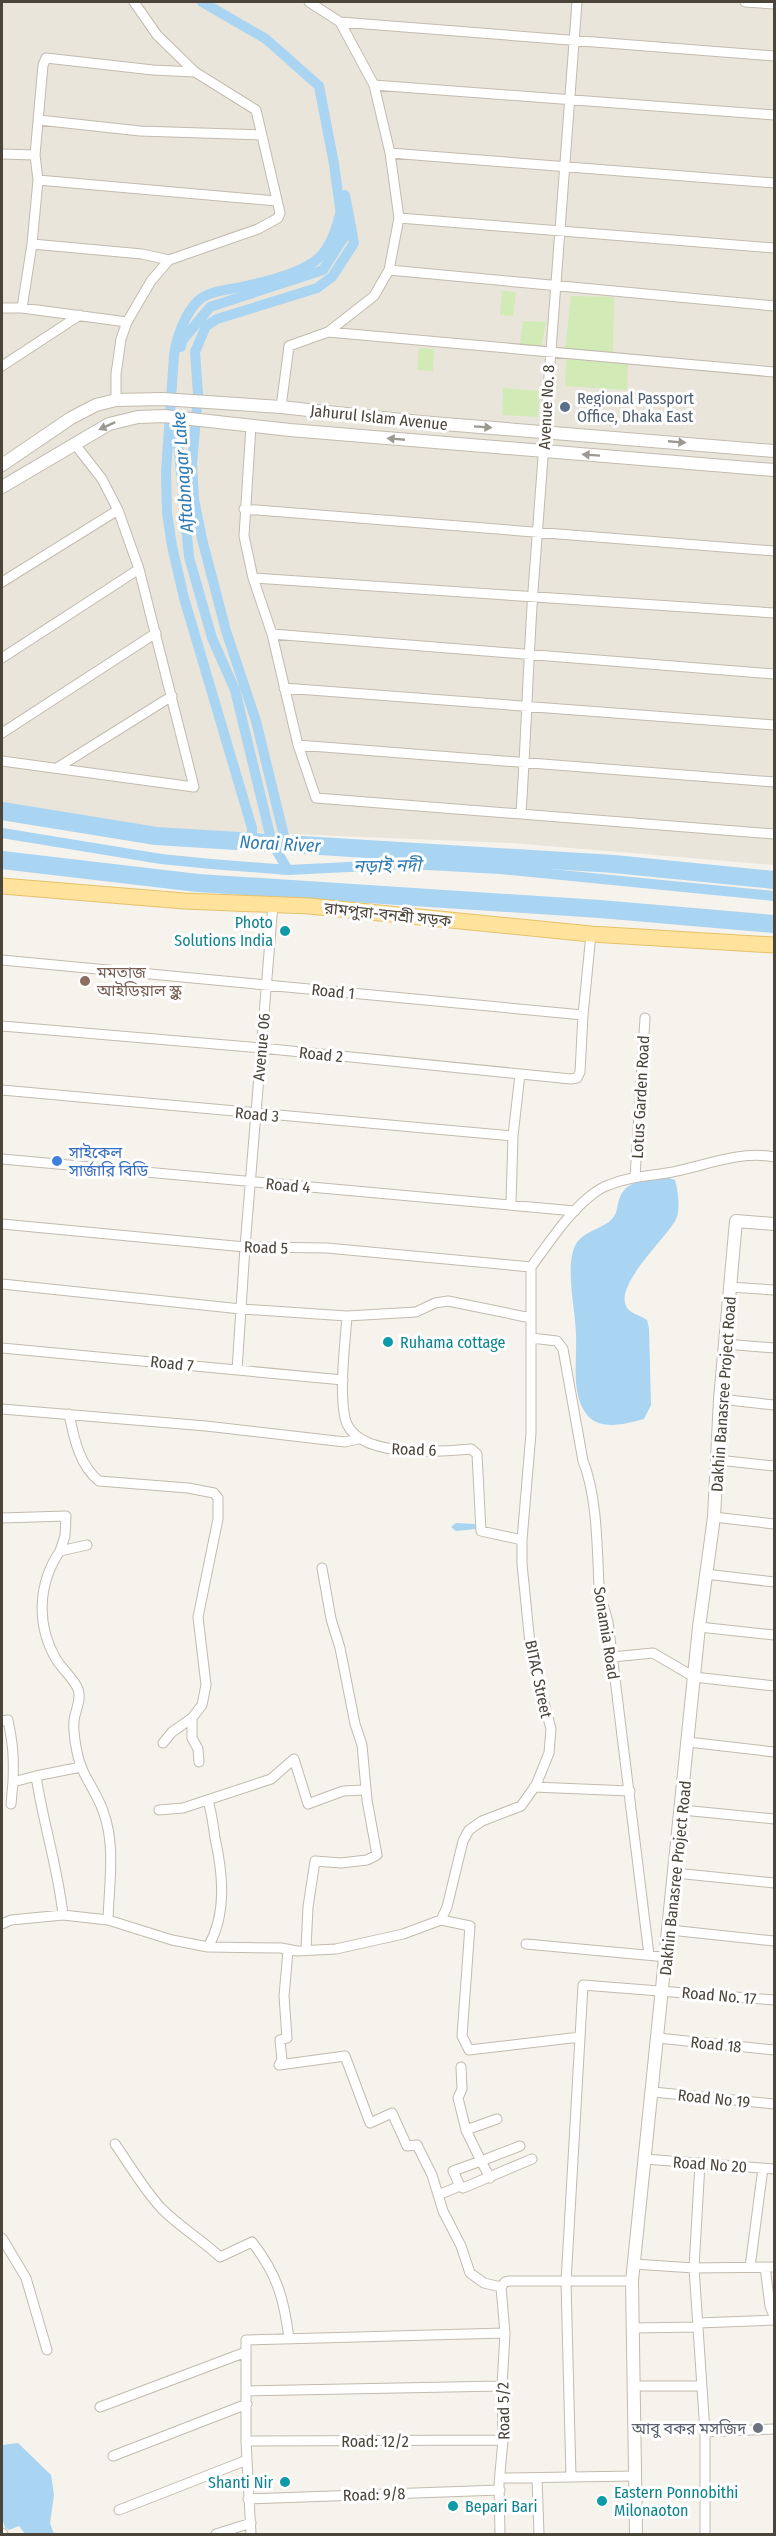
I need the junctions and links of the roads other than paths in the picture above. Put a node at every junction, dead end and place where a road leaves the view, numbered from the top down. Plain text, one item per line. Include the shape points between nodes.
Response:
1 (134, 2) edge
2 (309, 2) edge
3 (577, 2) edge
4 (746, 2) edge
5 (774, 4) edge
6 (340, 22) junction
7 (574, 40) junction
8 (774, 56) edge
9 (195, 72) junction
10 (374, 85) junction
11 (571, 100) junction
12 (774, 115) edge
13 (39, 120) junction
14 (260, 135) junction
15 (390, 153) junction
16 (2, 154) edge
17 (35, 155) junction
18 (566, 168) junction
19 (38, 180) junction
20 (774, 183) edge
21 (276, 201) junction
22 (399, 218) junction
23 (560, 231) junction
24 (32, 244) junction
25 (774, 249) edge
26 (169, 260) junction
27 (389, 270) junction
28 (556, 285) junction
29 (774, 306) edge
30 (22, 308) junction
31 (2, 309) edge
32 (80, 315) junction
33 (127, 322) junction
34 (327, 332) junction
35 (549, 353) junction
36 (2, 366) edge
37 (774, 372) edge
38 (116, 400) junction
39 (281, 407) junction
40 (251, 426) junction
41 (544, 431) junction
42 (74, 443) junction
43 (774, 451) edge
44 (543, 452) junction
45 (2, 465) edge
46 (774, 470) edge
47 (2, 487) edge
48 (244, 509) junction
49 (118, 510) junction
50 (537, 532) junction
51 (774, 551) edge
52 (139, 569) junction
53 (253, 578) junction
54 (2, 582) edge
55 (532, 595) junction
56 (774, 613) edge
57 (156, 633) junction
58 (272, 634) junction
59 (530, 655) junction
60 (2, 658) edge
61 (774, 674) edge
62 (284, 688) junction
63 (171, 696) junction
64 (528, 705) junction
65 (774, 725) edge
66 (2, 733) edge
67 (298, 745) junction
68 (2, 761) edge
69 (525, 761) junction
70 (56, 768) junction
71 (774, 782) edge
72 (521, 813) junction
73 (774, 834) edge
74 (2, 886) edge
75 (273, 904) junction
76 (591, 934) junction
77 (774, 945) edge
78 (2, 960) edge
79 (267, 985) junction
80 (583, 1015) junction
81 (645, 1017) dead end
82 (2, 1026) edge
83 (261, 1048) junction
84 (520, 1074) junction
85 (2, 1090) edge
86 (256, 1114) junction
87 (513, 1136) junction
88 (774, 1157) edge
89 (2, 1160) edge
90 (635, 1177) junction
91 (250, 1182) junction
92 (511, 1203) junction
93 (575, 1211) junction
94 (2, 1224) edge
95 (774, 1224) edge
96 (245, 1247) junction
97 (531, 1267) junction
98 (2, 1284) edge
99 (730, 1287) junction
100 (774, 1290) edge
101 (241, 1309) junction
102 (347, 1316) junction
103 (531, 1318) junction
104 (531, 1338) junction
105 (725, 1344) junction
106 (2, 1348) edge
107 (774, 1348) edge
108 (237, 1370) junction
109 (343, 1380) junction
110 (720, 1399) junction
111 (774, 1405) edge
112 (2, 1408) edge
113 (69, 1414) junction
114 (358, 1439) junction
115 (718, 1460) junction
116 (774, 1466) edge
117 (714, 1517) junction
118 (2, 1518) edge
119 (774, 1524) edge
120 (522, 1540) junction
121 (87, 1545) dead end
122 (60, 1551) junction
123 (322, 1568) dead end
124 (705, 1574) junction
125 (774, 1582) edge
126 (699, 1627) junction
127 (774, 1635) edge
128 (612, 1657) junction
129 (694, 1677) junction
130 (774, 1686) edge
131 (192, 1718) junction
132 (2, 1721) edge
133 (688, 1742) junction
134 (163, 1743) dead end
135 (774, 1752) edge
136 (199, 1762) dead end
137 (81, 1767) junction
138 (36, 1776) junction
139 (13, 1782) junction
140 (534, 1787) junction
141 (365, 1790) junction
142 (630, 1791) junction
143 (208, 1801) junction
144 (10, 1804) dead end
145 (159, 1810) dead end
146 (682, 1810) junction
147 (774, 1819) edge
148 (675, 1873) junction
149 (774, 1883) edge
150 (63, 1915) junction
151 (108, 1920) junction
152 (441, 1920) junction
153 (2, 1924) edge
154 (670, 1930) junction
155 (774, 1941) edge
156 (526, 1944) dead end
157 (208, 1947) junction
158 (306, 1949) junction
159 (288, 1951) junction
160 (649, 1955) junction
161 (667, 1957) junction
162 (663, 1990) junction
163 (774, 2000) edge
164 (580, 2037) junction
165 (658, 2038) junction
166 (774, 2050) edge
167 (461, 2067) dead end
168 (653, 2092) junction
169 (774, 2104) edge
170 (497, 2119) dead end
171 (466, 2130) junction
172 (115, 2144) dead end
173 (520, 2146) dead end
174 (532, 2159) dead end
175 (645, 2159) junction
176 (481, 2161) junction
177 (700, 2163) junction
178 (763, 2168) junction
179 (774, 2169) edge
180 (490, 2178) junction
181 (460, 2186) junction
182 (438, 2196) junction
183 (2, 2238) edge
184 (634, 2264) junction
185 (750, 2267) junction
186 (770, 2267) edge
187 (694, 2268) junction
188 (632, 2281) junction
189 (567, 2282) junction
190 (501, 2287) junction
191 (774, 2318) edge
192 (698, 2325) junction
193 (633, 2328) junction
194 (505, 2333) junction
195 (289, 2339) junction
196 (47, 2350) dead end
197 (246, 2352) junction
198 (502, 2386) junction
199 (633, 2386) junction
200 (702, 2386) junction
201 (247, 2391) junction
202 (247, 2404) junction
203 (100, 2407) dead end
204 (774, 2429) edge
205 (705, 2432) junction
206 (504, 2440) junction
207 (246, 2441) junction
208 (113, 2456) dead end
209 (247, 2460) junction
210 (635, 2476) junction
211 (572, 2477) junction
212 (502, 2478) junction
213 (537, 2478) junction
214 (500, 2490) junction
215 (248, 2499) junction
216 (119, 2510) dead end
217 (251, 2523) junction
218 (216, 2535) edge
219 (252, 2535) edge
220 (500, 2535) edge
221 (539, 2535) edge
222 (636, 2535) edge
223 (705, 2535) edge

1 - 9 street via 157,35
2 - 6 street
3 - 7 street, Avenue No. 8
4 - 5 street
6 - 7 street
6 - 10 street
7 - 8 street
7 - 11 street, Avenue No. 8
9 - 13 street via 49,58 44,65
9 - 14 street via 256,110
10 - 11 street
10 - 15 street
11 - 12 street
11 - 18 street, Avenue No. 8
13 - 14 street via 140,131
13 - 17 street
14 - 21 street
15 - 18 street
15 - 22 street
16 - 17 street
17 - 19 street
18 - 20 street
18 - 23 street, Avenue No. 8
19 - 21 street
19 - 24 street
21 - 26 street via 280,213 272,223
22 - 23 street
22 - 27 street
23 - 25 street
23 - 28 street, Avenue No. 8
24 - 26 street
24 - 30 street
26 - 33 street via 151,281
27 - 28 street
27 - 34 street via 374,296
28 - 29 street
28 - 35 street, Avenue No. 8
30 - 31 street
30 - 32 street
32 - 33 street
32 - 36 street
33 - 38 street via 116,374
34 - 35 street
34 - 39 street via 289,346
35 - 37 street
35 - 41 street, Avenue No. 8
38 - 39 street, Jahurul Islam Avenue
38 - 45 street, Jahurul Islam Avenue via 71,418
39 -> 41 street, Jahurul Islam Avenue
40 -> 42 street, Jahurul Islam Avenue via 164,416 138,417 116,422
44 -> 40 street, Jahurul Islam Avenue
40 - 48 street
41 -> 43 street, Jahurul Islam Avenue
41 - 44 street, Avenue No. 8
42 - 47 street, Jahurul Islam Avenue
42 - 49 street via 102,479
46 -> 44 street, Jahurul Islam Avenue
44 - 50 street, Avenue No. 8
48 - 50 street
48 - 53 street via 244,536
49 - 52 street
49 - 54 street
50 - 51 street
50 - 55 street, Avenue No. 8
52 - 57 street
52 - 60 street
53 - 55 street
53 - 58 street
55 - 56 street
55 - 59 street, Avenue No. 8
57 - 63 street
57 - 66 street
58 - 59 street
58 - 62 street
59 - 61 street
59 - 64 street, Avenue No. 8
62 - 64 street
62 - 67 street
63 - 70 street
63 - 70 street via 195,787
64 - 65 street
64 - 69 street, Avenue No. 8
67 - 69 street
67 - 72 street via 316,798
68 - 70 street
69 - 71 street
69 - 72 street, Avenue No. 8
72 - 73 street
74 - 75 main road, রামপুরা-বনশ্রী সড়ক
75 - 76 main road, রামপুরা-বনশ্রী সড়ক
75 - 79 street, Avenue 06
76 - 77 main road, রামপুরা-বনশ্রী সড়ক
76 - 80 street
78 - 79 street, Road 1
79 - 80 street, Road 1
79 - 83 street, Avenue 06
80 - 84 street, Road 2 via 577,1078
81 - 90 street, Lotus Garden Road
82 - 83 street, Road 2
83 - 84 street, Road 2
83 - 86 street, Avenue 06
84 - 87 street
85 - 86 street, Road 3
86 - 87 street, Road 3
86 - 91 street, Avenue 06
87 - 92 street
88 - 90 street via 733,1158
89 - 91 street, Road 4
90 - 93 street via 607,1185
91 - 92 street, Road 4
91 - 96 street, Avenue 06
92 - 93 street, Road 4
93 - 97 street
94 - 96 street, Road 5
95 - 99 street, Dakhin Banasree Project Road via 736,1221
96 - 97 street, Road 5 via 327,1248
96 - 101 street, Avenue 06
97 - 103 street, BITAC Street
98 - 101 street
99 - 100 street
99 - 105 street, Dakhin Banasree Project Road
101 - 102 street
101 - 108 street, Avenue 06
102 - 103 street via 416,1311 448,1301
102 - 109 street
103 - 104 street, BITAC Street
104 - 120 street, BITAC Street via 531,1432
104 - 128 street, Sonamia Road via 557,1341 563,1349 587,1472 600,1605 604,1608
105 - 107 street
105 - 110 street, Dakhin Banasree Project Road
106 - 108 street, Road 7
108 - 109 street, Road 7
109 - 114 street via 345,1419
110 - 111 street
110 - 115 street, Dakhin Banasree Project Road
112 - 113 street
113 - 114 street via 345,1442
113 - 131 street via 85,1466 99,1481 188,1488 214,1493 218,1498 218,1519 198,1617 206,1685 202,1705
114 - 120 street, Road 6 via 385,1449 471,1449 477,1454 481,1531
115 - 116 street
115 - 117 street, Dakhin Banasree Project Road
117 - 119 street
117 - 124 street, Dakhin Banasree Project Road
118 - 122 street via 66,1516
120 - 140 street, BITAC Street via 531,1654 551,1729 549,1753
121 - 122 street
122 - 137 street via 48,1572 41,1610 48,1641 77,1688 79,1703 74,1732
123 - 141 street via 362,1745
124 - 125 street
124 - 126 street, Dakhin Banasree Project Road
126 - 127 street
126 - 129 street, Dakhin Banasree Project Road
128 - 129 street via 653,1653
128 - 142 street, Sonamia Road
129 - 130 street
129 - 133 street, Dakhin Banasree Project Road
131 - 134 street
131 - 136 street via 192,1738
132 - 139 street via 8,1720 13,1742
133 - 135 street
133 - 146 street, Dakhin Banasree Project Road
137 - 138 street
137 - 151 street via 102,1809 111,1842
138 - 139 street
138 - 150 street
139 - 144 street
140 - 142 street
140 - 152 street, BITAC Street via 520,1806 469,1830
141 - 143 street via 343,1791 308,1804 294,1759 271,1779
141 - 158 street via 377,1855 341,1863 315,1861
142 - 160 street, Sonamia Road
143 - 145 street
143 - 157 street via 222,1868 217,1932
146 - 147 street
146 - 148 street, Dakhin Banasree Project Road
148 - 149 street
148 - 154 street, Dakhin Banasree Project Road
150 - 151 street
150 - 153 street
151 - 157 street
152 - 158 street via 403,1934 348,1946
152 - 164 street via 470,1926 462,2036 469,2050
154 - 155 street
154 - 161 street, Dakhin Banasree Project Road
156 - 160 street
157 - 159 street
158 - 159 street
159 - 182 street via 284,1996 287,2038 280,2040 279,2066 345,2056 370,2123 392,2113 407,2146 417,2145
160 - 161 street
161 - 162 street, Dakhin Banasree Project Road
162 - 163 street, Road No. 17
162 - 164 street, Road No. 17 via 583,1985
162 - 165 street, Dakhin Banasree Project Road
164 - 189 street
165 - 166 street, Road 18
165 - 168 street, Dakhin Banasree Project Road
167 - 171 street via 462,2089 458,2098
168 - 169 street, Road No 19
168 - 175 street, Dakhin Banasree Project Road
170 - 171 street
171 - 176 street
172 - 195 street via 161,2207 220,2257 252,2241 269,2264 281,2295
173 - 176 street
174 - 180 street
175 - 177 street, Road No 20
175 - 184 street, Dakhin Banasree Project Road
176 - 180 street
176 - 181 street via 453,2171
177 - 178 street, Road No 20
177 - 187 street
178 - 179 street, Road No 20
178 - 185 street
180 - 181 street
181 - 182 street
182 - 190 street via 470,2273 484,2283
183 - 196 street via 26,2278
184 - 187 street
184 - 188 street, Dakhin Banasree Project Road
185 - 186 street
185 - 187 street
186 - 191 street via 770,2306
187 - 192 street
188 - 189 street
188 - 193 street, Dakhin Banasree Project Road
189 - 190 street via 510,2281
189 - 211 street
190 - 194 street, Road 5/2
191 - 192 street
192 - 193 street
192 - 200 street
193 - 199 street, Dakhin Banasree Project Road
194 - 195 street
194 - 198 street, Road 5/2
195 - 197 street via 246,2340
197 - 201 street
197 - 203 street
198 - 201 street
198 - 206 street, Road 5/2
199 - 200 street
199 - 210 street, Dakhin Banasree Project Road
200 - 205 street
201 - 202 street
202 - 207 street
202 - 208 street
204 - 205 street
205 - 223 street
206 - 207 street, Road: 12/2
206 - 212 street, Road 5/2
207 - 209 street
209 - 215 street
209 - 216 street
210 - 211 street
210 - 222 street, Dakhin Banasree Project Road
211 - 213 street
212 - 213 street
212 - 214 street, Road 5/2
213 - 221 street
214 - 215 street, Road: 9/8
214 - 220 street, Road 5/2
215 - 217 street
217 - 218 street
217 - 219 street

